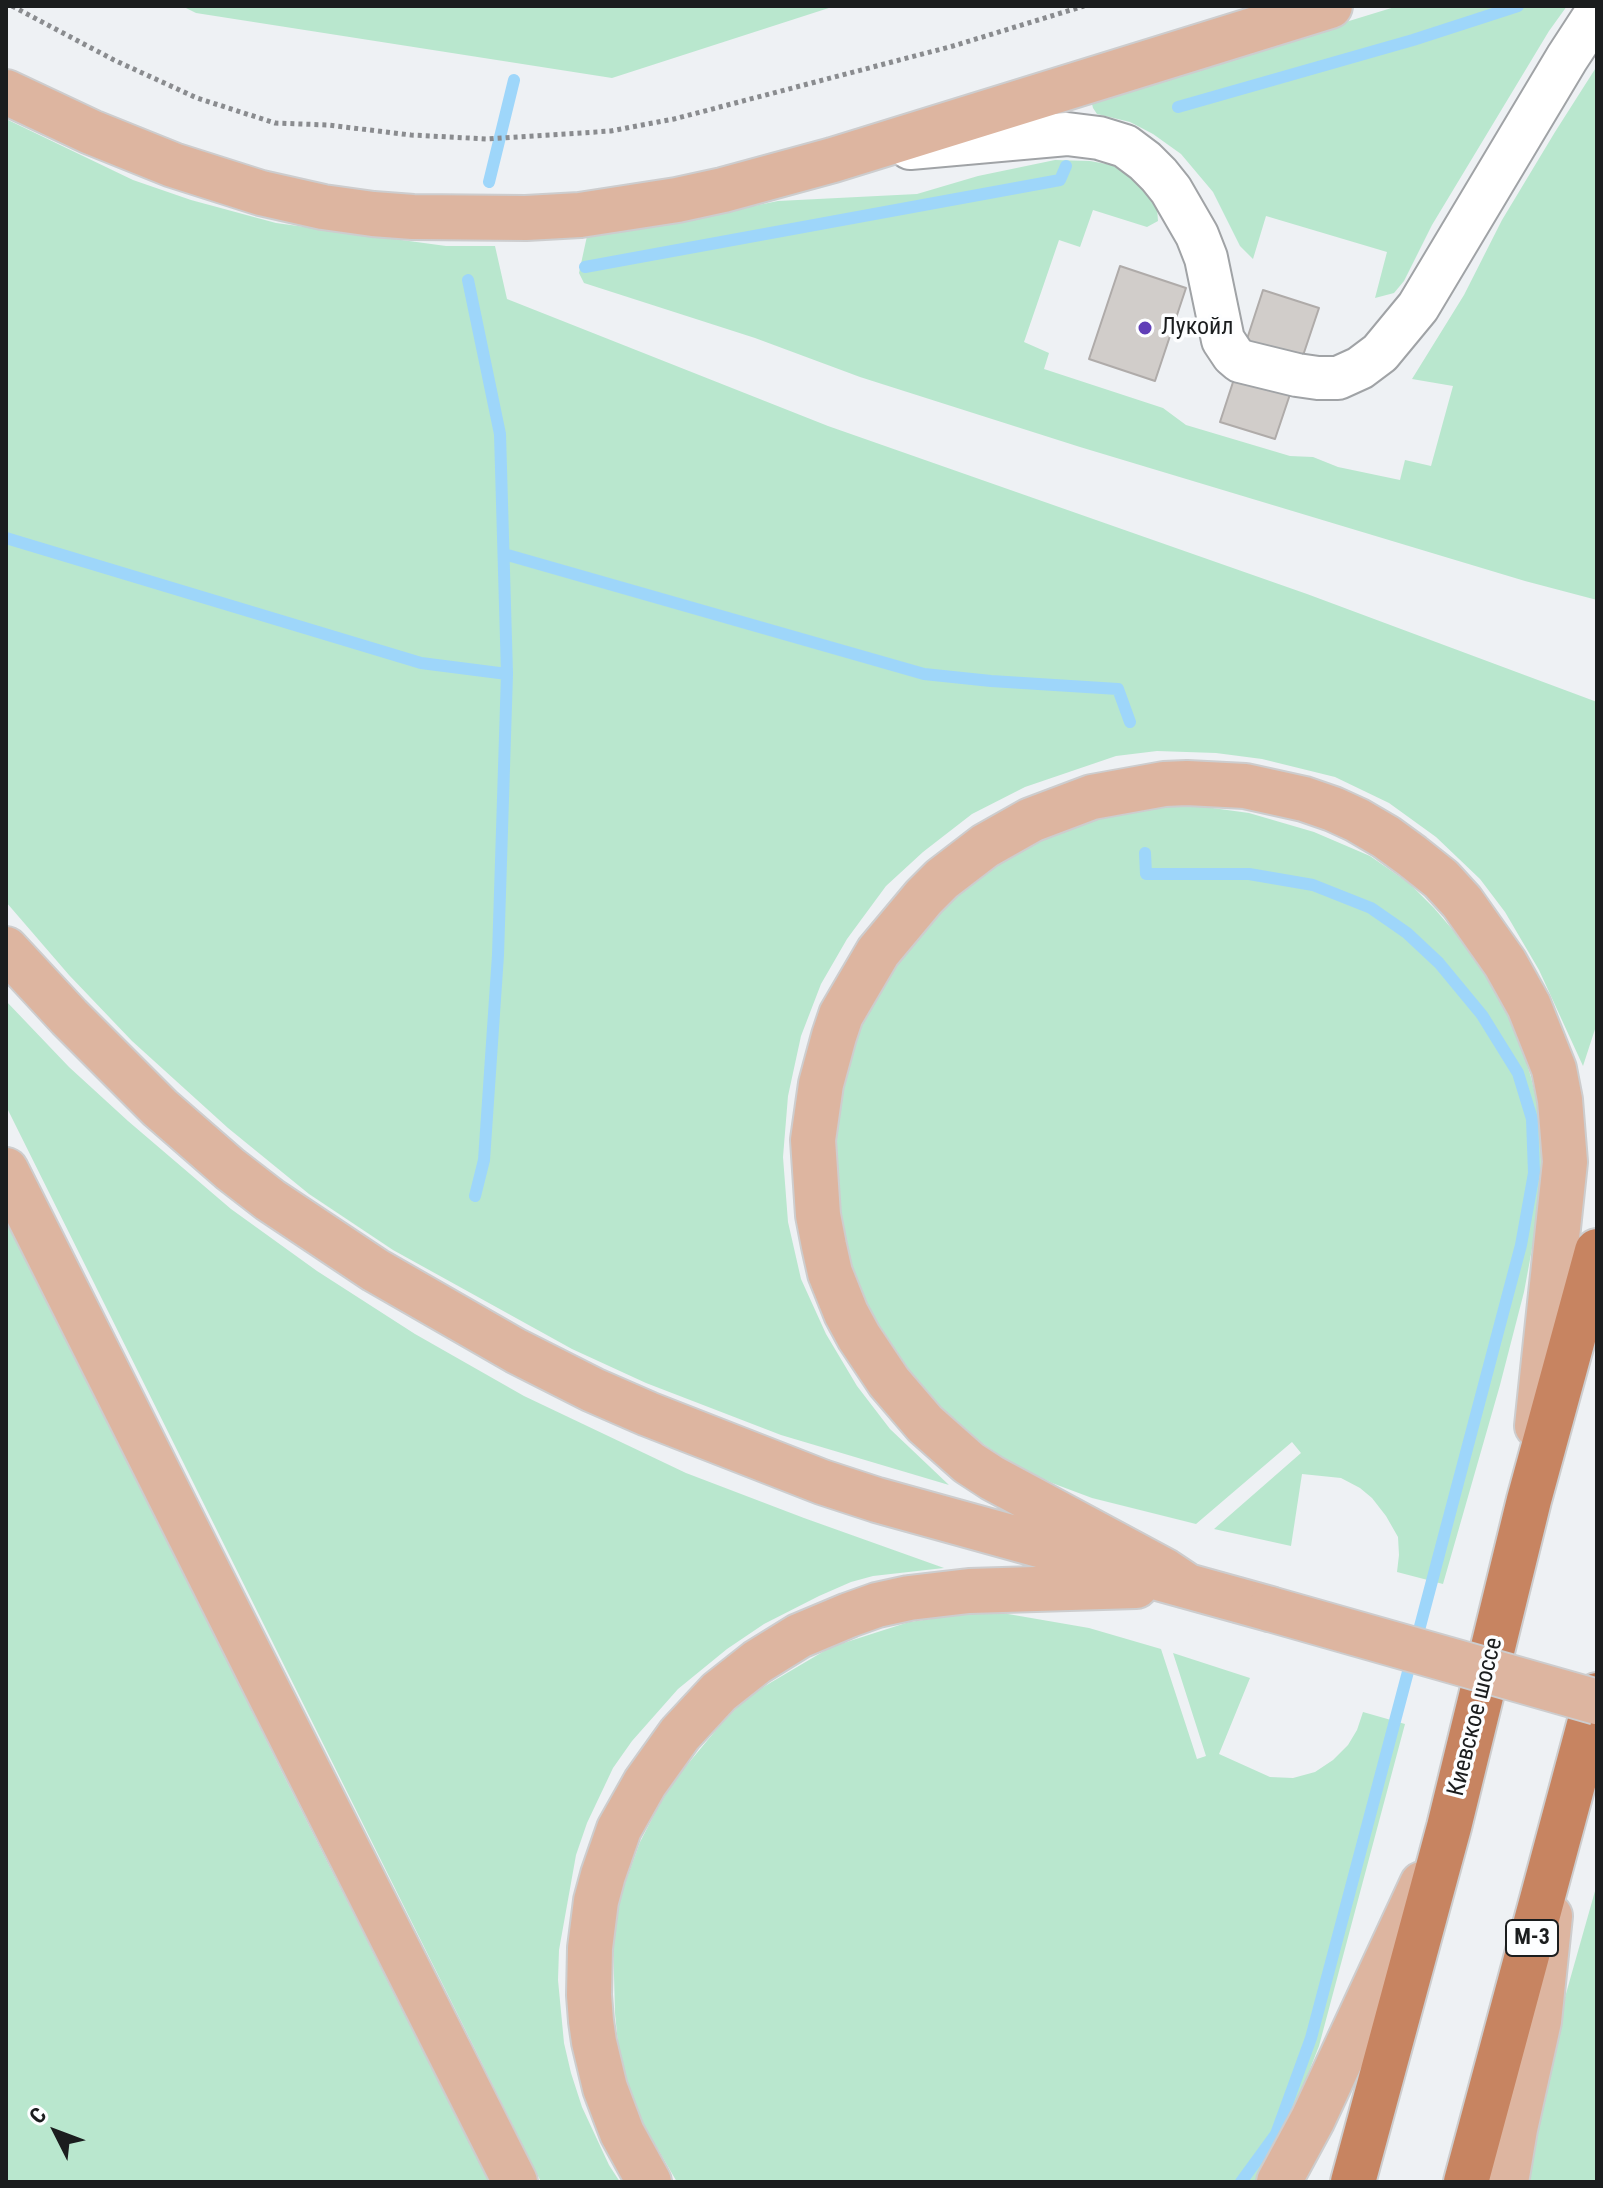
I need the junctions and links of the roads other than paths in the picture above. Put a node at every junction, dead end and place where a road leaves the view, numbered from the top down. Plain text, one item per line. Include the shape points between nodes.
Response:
1 (1330, 6) edge
2 (1597, 12) edge
3 (6, 92) edge
4 (859, 153) junction
5 (6, 949) edge
6 (6, 1170) edge
7 (1597, 1251) edge
8 (1529, 1500) junction
9 (1186, 1585) junction
10 (1597, 1695) edge
11 (1597, 1702) edge
12 (1449, 1827) junction
13 (1556, 1850) junction
14 (515, 2182) edge
15 (649, 2182) edge
16 (1279, 2182) edge
17 (1353, 2182) edge
18 (1466, 2182) edge
19 (1506, 2182) edge

1 - 4 main road
2 - 4 lane via 1418,307 1380,353 1338,378 1297,375 1233,355 1223,340 1197,235 1165,182 1125,146 1067,134
3 - 4 main road via 203,176 323,207 393,216 526,218 607,211 723,190
5 - 9 main road via 160,1108 230,1169 375,1270 516,1351 648,1414 822,1482
6 - 14 main road
7 - 8 highway, Киевское шоссе
8 - 9 main road via 1565,1162 1554,1069 1505,963 1441,879 1386,837 1333,809 1214,783 1164,784 1092,797 1031,820 975,853 924,897 878,952 841,1015 821,1084 813,1140 818,1215 830,1273 846,1313 880,1370 925,1424 992,1478
8 - 12 highway, Киевское шоссе
9 - 11 main road, bridge
9 - 15 main road via 969,1591 877,1605 778,1648 698,1713 645,1783 619,1829 596,1901 590,1948 591,2021 605,2088
10 - 13 highway, М-3
12 - 16 main road
12 - 17 highway, Киевское шоссе
13 - 18 highway, М-3
13 - 19 main road via 1539,2021

